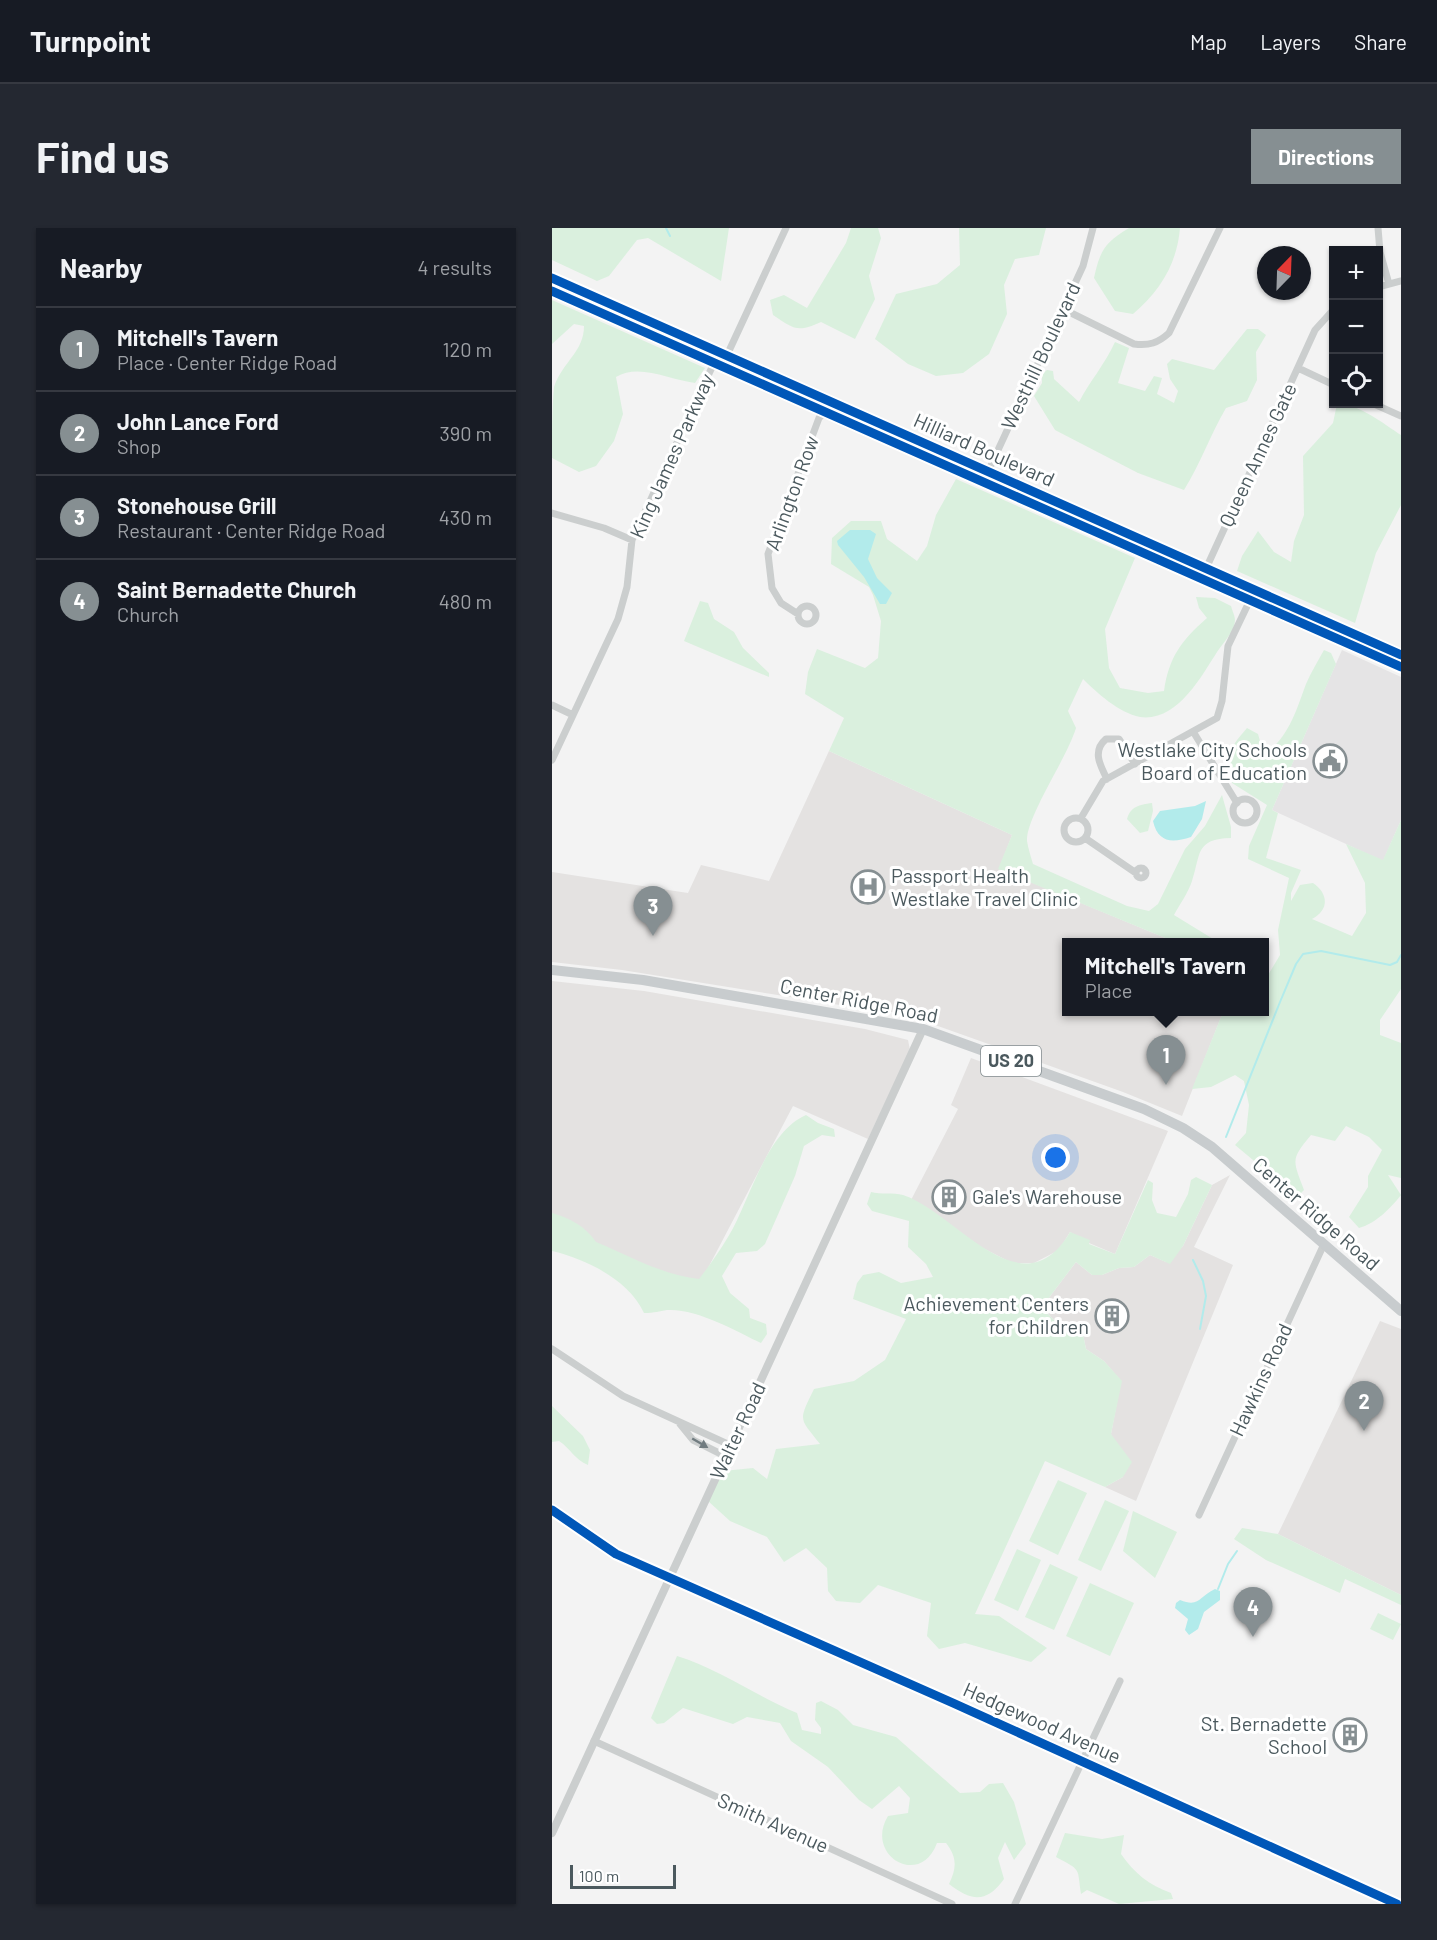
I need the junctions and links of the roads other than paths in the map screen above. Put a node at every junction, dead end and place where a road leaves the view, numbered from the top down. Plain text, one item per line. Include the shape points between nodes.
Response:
1 (786, 228) edge
2 (1093, 228) edge
3 (1220, 228) edge
4 (1378, 228) edge
5 (552, 278) edge
6 (1401, 281) edge
7 (1389, 284) junction
8 (1383, 286) edge
9 (552, 291) edge
10 (1063, 309) junction
11 (1329, 315) edge
12 (723, 354) junction
13 (718, 364) junction
14 (1298, 368) junction
15 (1329, 383) edge
16 (834, 404) junction
17 (1383, 408) edge
18 (826, 412) junction
19 (1401, 416) edge
20 (988, 471) junction
21 (983, 481) junction
22 (552, 513) edge
23 (632, 540) junction
24 (1206, 568) junction
25 (1201, 578) junction
26 (1250, 600) junction
27 (798, 614) dead end
28 (1401, 655) edge
29 (1401, 667) edge
30 (552, 705) edge
31 (573, 715) junction
32 (1194, 733) junction
33 (552, 760) edge
34 (1135, 765) junction
35 (1107, 779) junction
36 (1237, 803) dead end
37 (1081, 818) junction
38 (1085, 838) junction
39 (1136, 873) dead end
40 (552, 970) edge
41 (923, 1029) junction
42 (1324, 1244) junction
43 (1401, 1311) edge
44 (552, 1349) edge
45 (679, 1422) junction
46 (732, 1446) junction
47 (727, 1456) junction
48 (552, 1510) edge
49 (1199, 1515) dead end
50 (671, 1577) junction
51 (1120, 1681) dead end
52 (594, 1741) junction
53 (1082, 1762) junction
54 (552, 1833) edge
55 (952, 1904) edge
56 (1015, 1904) edge
57 (1397, 1904) edge

1 - 12 street, King James Parkway
2 - 10 street, Westhill Boulevard via 1083,266
3 - 10 street via 1169,333 1159,342 1134,344
4 - 7 street
5 - 12 main road, Hilliard Boulevard
6 - 7 street
7 - 8 street
9 - 13 main road, Hilliard Boulevard
10 - 20 street, Westhill Boulevard
11 - 14 street via 1316,330
12 - 13 street, King James Parkway
12 - 16 main road, Hilliard Boulevard
13 - 18 main road, Hilliard Boulevard
13 - 23 street, King James Parkway
14 - 15 street, Queen Annes Gate
14 - 24 street, Queen Annes Gate
16 - 18 street, Arlington Row
16 - 20 main road, Hilliard Boulevard
17 - 19 street
18 - 21 main road, Hilliard Boulevard
18 - 27 street, Arlington Row via 819,418 768,554 772,588 781,603
20 - 21 street, Westhill Boulevard
20 - 24 main road, Hilliard Boulevard
21 - 25 main road, Hilliard Boulevard
22 - 23 street
23 - 31 street, King James Parkway via 625,600
24 - 25 street, Queen Annes Gate
24 - 28 main road, Hilliard Boulevard
25 - 26 main road, Hilliard Boulevard
26 - 29 main road, Hilliard Boulevard
26 - 32 street via 1228,646 1217,718
30 - 31 street
31 - 33 street, King James Parkway
32 - 34 street
32 - 36 street
34 - 35 street
34 - 35 street via 1119,739 1106,739 1099,748 1098,760
35 - 37 street via 1097,788
37 - 38 street via 1089,832
37 - 38 street via 1066,822 1065,835 1076,842
38 - 39 street
40 - 41 main road, Center Ridge Road / US 20 via 643,980
41 - 42 main road, Center Ridge Road / US 20 via 1169,1120 1212,1147
41 - 46 street, Walter Road
42 - 43 main road, Center Ridge Road / US 20
42 - 49 street, Hawkins Road
44 - 45 street via 623,1396
45 - 46 street
45 -> 47 street via 693,1440
46 - 47 street, Walter Road
47 - 50 street, Walter Road
48 - 50 street, Hedgewood Avenue via 616,1554
50 - 52 street, Walter Road
50 - 53 street, Hedgewood Avenue
51 - 53 street
52 - 54 street, Walter Road
52 - 55 street, Smith Avenue
53 - 56 street
53 - 57 street, Hedgewood Avenue

